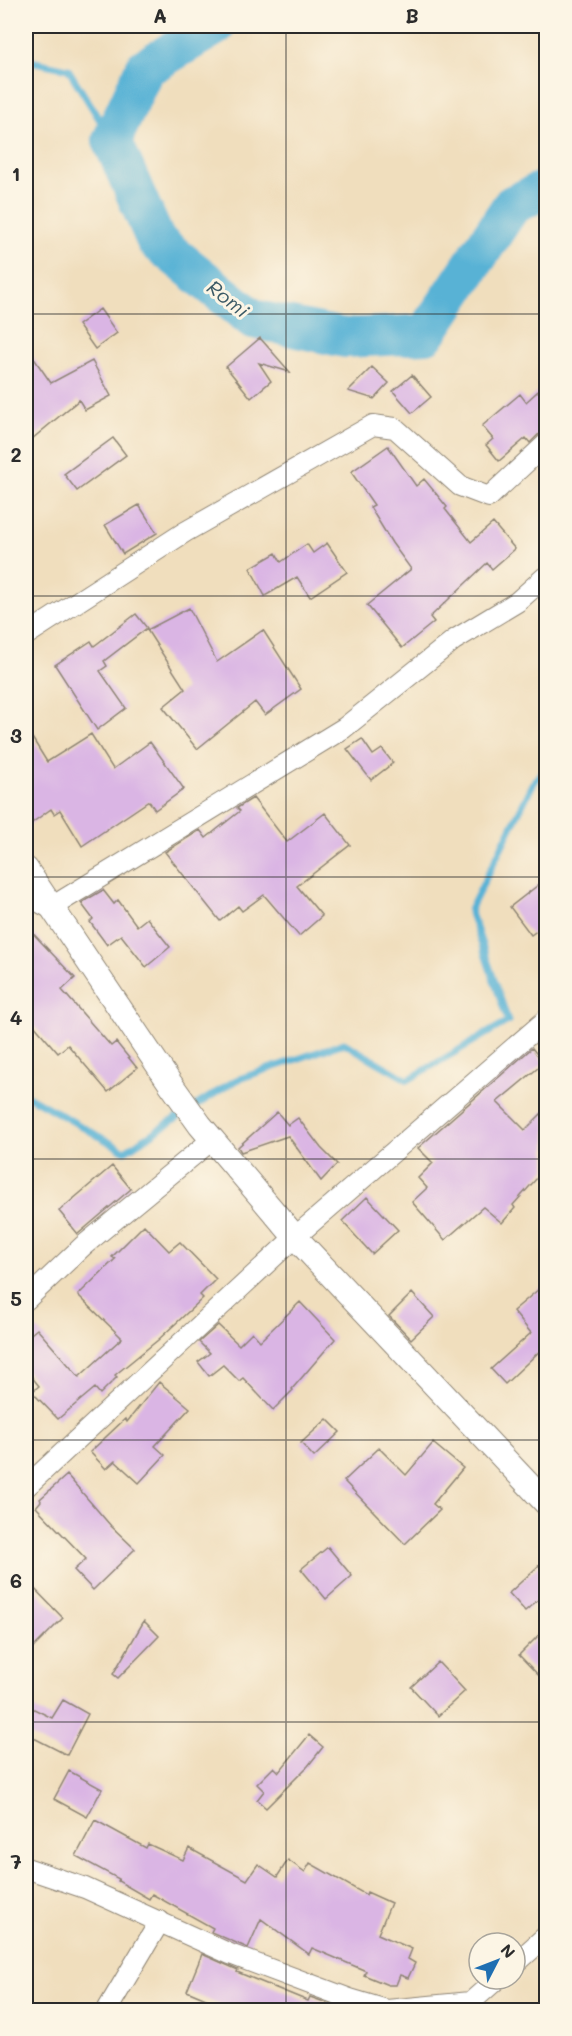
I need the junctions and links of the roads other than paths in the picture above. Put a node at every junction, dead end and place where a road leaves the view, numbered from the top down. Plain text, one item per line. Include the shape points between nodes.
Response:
1 (546, 444) edge
2 (545, 577) dead end
3 (26, 635) edge
4 (26, 869) edge
5 (26, 895) edge
6 (51, 908) junction
7 (546, 1020) edge
8 (207, 1132) junction
9 (295, 1238) junction
10 (26, 1300) edge
11 (26, 1487) edge
12 (546, 1503) edge
13 (26, 1868) edge
14 (160, 1922) junction
15 (546, 1936) edge
16 (527, 1953) edge
17 (484, 1991) edge
18 (468, 2006) edge
19 (107, 2010) edge
20 (388, 2010) edge

1 - 3 street via 489,497 460,486 395,428 373,425 185,532
2 - 6 street via 517,602 454,640 344,728
4 - 6 street
5 - 6 street
6 - 8 street
7 - 9 street
8 - 9 street
8 - 10 street
9 - 11 street
9 - 12 street
13 - 14 street via 85,1888
14 - 19 street
14 - 20 street via 230,1954
15 - 16 street
17 - 18 street
18 - 20 street

